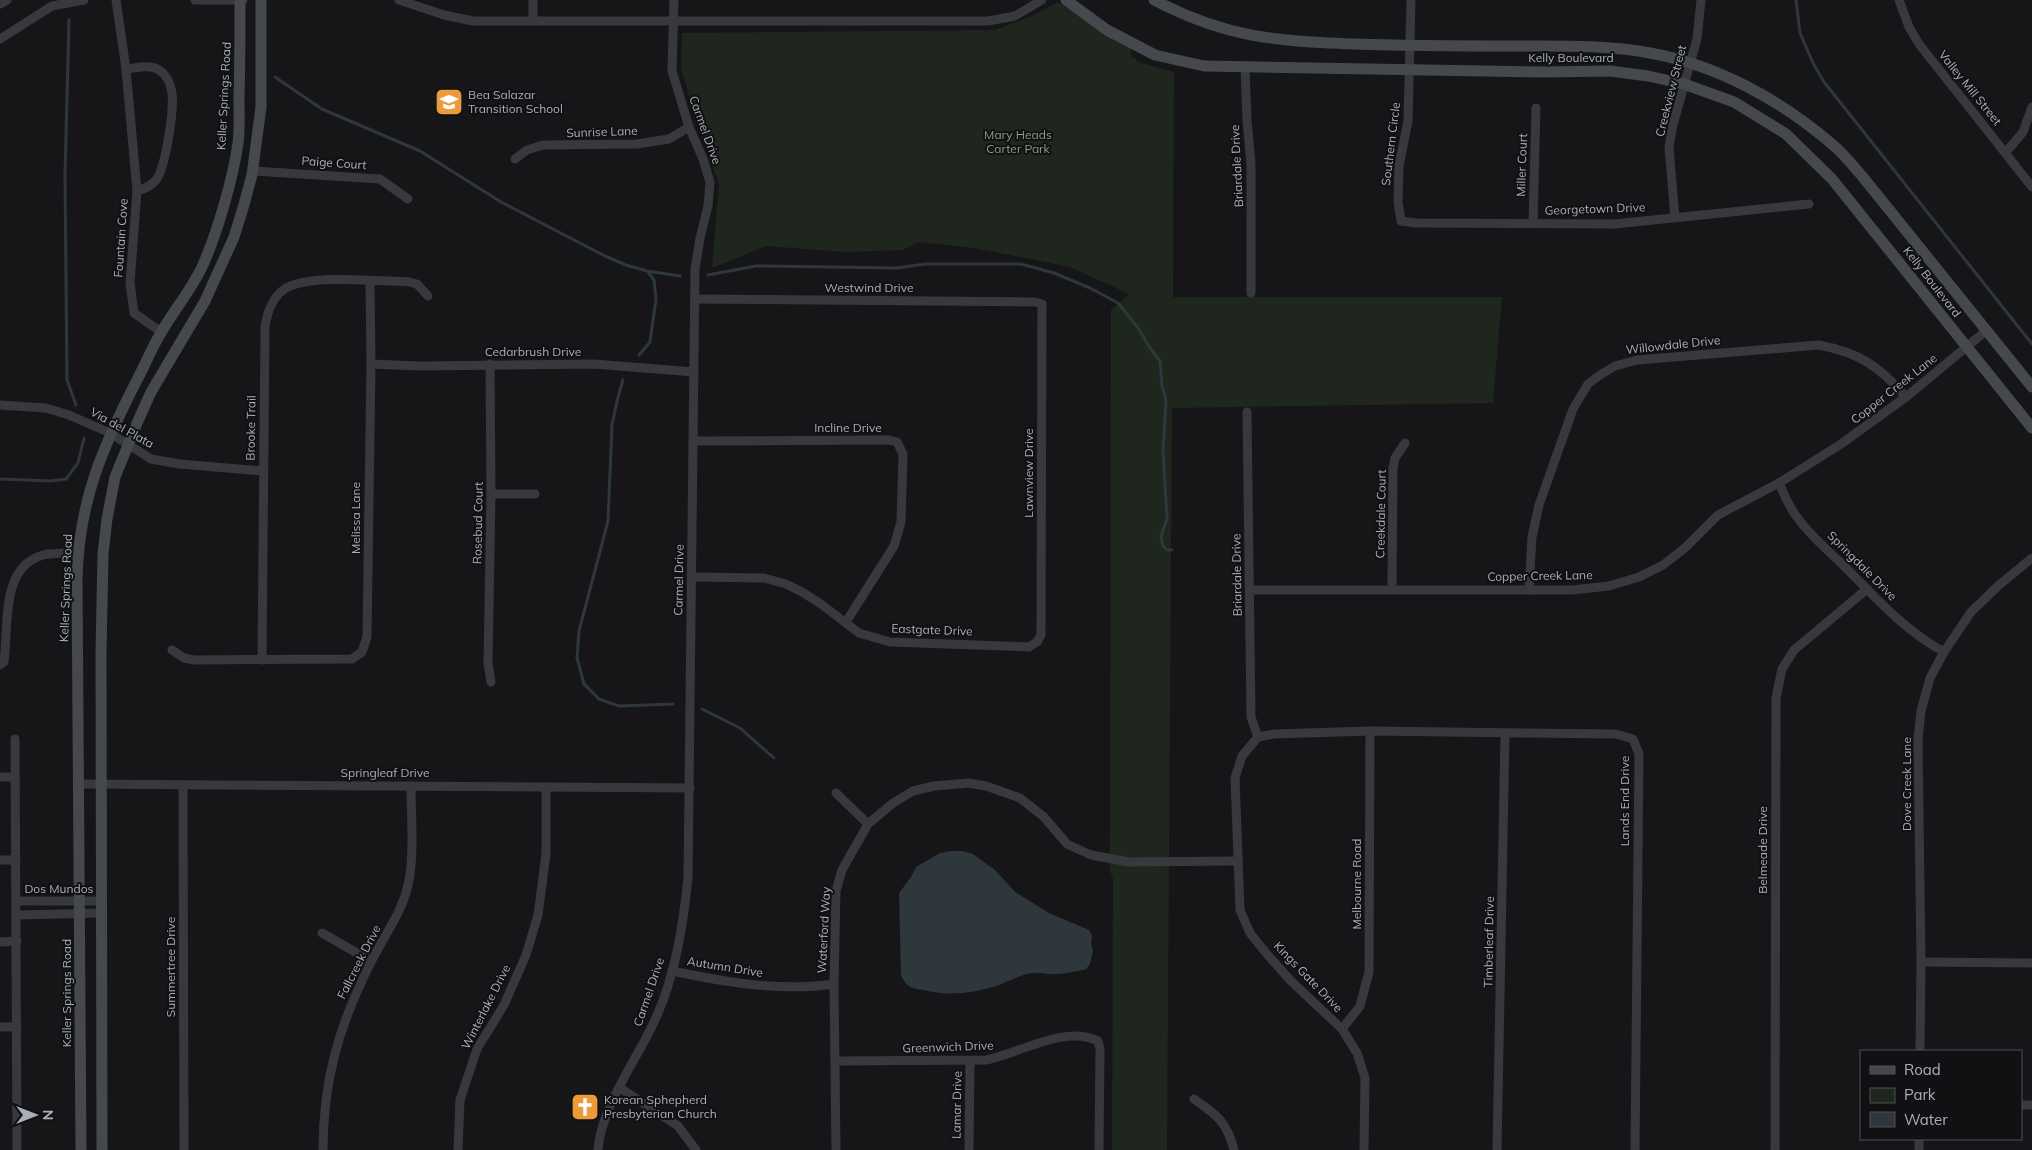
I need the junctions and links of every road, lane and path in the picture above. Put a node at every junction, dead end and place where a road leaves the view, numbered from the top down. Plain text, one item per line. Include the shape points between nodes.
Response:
1 (7, 0) edge
2 (84, 0) edge
3 (116, 0) edge
4 (195, 0) edge
5 (241, 0) edge
6 (261, 0) edge
7 (399, 0) edge
8 (533, 0) edge
9 (674, 0) edge
10 (1042, 0) edge
11 (1066, 0) edge
12 (1154, 0) edge
13 (1411, 0) edge
14 (1701, 0) edge
15 (1899, 0) edge
16 (0, 4) edge
17 (533, 21) junction
18 (673, 21) junction
19 (0, 38) edge
20 (1411, 46) junction
21 (1691, 63) junction
22 (1245, 67) junction
23 (126, 69) junction
24 (1410, 70) junction
25 (1684, 84) junction
26 (1536, 108) dead end
27 (2032, 108) edge
28 (689, 127) junction
29 (2006, 152) junction
30 (515, 159) dead end
31 (253, 171) junction
32 (2032, 187) edge
33 (137, 191) junction
34 (408, 199) dead end
35 (1809, 204) dead end
36 (1675, 218) junction
37 (1411, 222) joint
38 (1533, 223) junction
39 (370, 281) junction
40 (1251, 293) dead end
41 (428, 296) dead end
42 (694, 299) junction
43 (1042, 304) joint
44 (1987, 330) junction
45 (161, 332) junction
46 (1966, 347) junction
47 (371, 364) junction
48 (490, 364) junction
49 (694, 372) junction
50 (2032, 387) edge
51 (1906, 397) junction
52 (0, 405) edge
53 (1247, 412) dead end
54 (2032, 428) edge
55 (110, 433) junction
56 (693, 441) junction
57 (1405, 443) dead end
58 (128, 446) junction
59 (263, 471) junction
60 (1779, 483) junction
61 (491, 494) junction
62 (535, 494) dead end
63 (78, 553) junction
64 (2032, 558) edge
65 (692, 577) junction
66 (1392, 589) junction
67 (1867, 589) junction
68 (1250, 590) junction
69 (1529, 590) junction
70 (846, 622) junction
71 (1037, 642) joint
72 (172, 650) dead end
73 (1944, 652) junction
74 (262, 660) junction
75 (0, 665) edge
76 (491, 682) dead end
77 (1370, 731) junction
78 (1506, 734) junction
79 (1258, 737) junction
80 (14, 739) dead end
81 (0, 777) edge
82 (15, 777) junction
83 (102, 783) junction
84 (79, 784) junction
85 (183, 785) junction
86 (412, 786) junction
87 (546, 787) junction
88 (690, 788) junction
89 (836, 793) dead end
90 (868, 824) junction
91 (0, 860) edge
92 (16, 860) junction
93 (1237, 861) junction
94 (80, 901) junction
95 (102, 901) junction
96 (16, 902) junction
97 (80, 914) junction
98 (102, 914) junction
99 (17, 915) junction
100 (322, 933) dead end
101 (0, 942) edge
102 (17, 942) junction
103 (371, 961) junction
104 (1921, 962) junction
105 (2032, 963) edge
106 (672, 971) junction
107 (834, 984) junction
108 (0, 1027) edge
109 (16, 1027) junction
110 (1342, 1029) junction
111 (1920, 1050) edge
112 (836, 1061) junction
113 (970, 1061) junction
114 (620, 1088) junction
115 (1194, 1099) dead end
116 (18, 1150) edge
117 (81, 1150) edge
118 (102, 1150) edge
119 (184, 1150) edge
120 (322, 1150) edge
121 (458, 1150) edge
122 (598, 1150) edge
123 (696, 1150) edge
124 (836, 1150) edge
125 (969, 1150) edge
126 (1099, 1150) edge
127 (1234, 1150) edge
128 (1364, 1150) edge
129 (1498, 1150) edge
130 (1635, 1150) edge
131 (1775, 1150) edge

1 - 16 street
2 - 19 street via 52,6
3 - 23 street, Fountain Cove
4 - 5 street
5 - 45 main road, Keller Springs Road via 238,142 232,173 202,266
6 - 31 main road via 261,106
7 - 17 street via 444,16 473,21
8 - 17 street
9 - 18 street, Carmel Drive
10 - 18 street via 1015,16 988,21
11 - 22 main road, Kelly Boulevard via 1107,30 1155,55 1204,66
12 - 20 main road, Kelly Boulevard via 1186,16 1240,34 1275,40
13 - 20 street, Southern Circle
14 - 21 street, Creekview Street
15 - 29 street, Valley Mill Street via 1908,27 1919,44
17 - 18 street
18 - 28 street, Carmel Drive via 672,71
20 - 21 main road, Kelly Boulevard via 1612,48
20 - 24 street, Southern Circle
21 - 25 street, Creekview Street
21 - 44 main road, Kelly Boulevard via 1781,105 1835,146
22 - 24 main road, Kelly Boulevard
22 - 40 street, Briardale Drive via 1252,164
23 - 33 street, Fountain Cove
23 - 33 street, Fountain Cove via 158,69 169,82 172,93 163,165 157,178 147,188
24 - 25 main road, Kelly Boulevard via 1610,71
24 - 37 street, Southern Circle via 1408,120 1399,166 1398,202 1401,221
25 - 36 street, Creekview Street via 1669,147
25 - 46 main road, Kelly Boulevard via 1734,102 1786,134 1810,156 1832,178
26 - 38 street, Miller Court
27 - 29 street via 2023,132
28 - 30 street, Sunrise Lane via 669,139 637,144 543,145
28 - 42 street, Carmel Drive via 710,182 695,269
29 - 32 street, Valley Mill Street
31 - 34 street, Paige Court via 380,179
31 - 58 main road via 234,237 220,271 151,392
33 - 45 street, Fountain Cove via 130,283 134,312
35 - 36 street, Georgetown Drive
36 - 38 street, Georgetown Drive via 1614,224
37 - 38 street, Georgetown Drive
39 - 41 street, Brooke Trail via 417,284
39 - 47 street, Melissa Lane
39 - 59 street, Brooke Trail via 310,280 285,288 267,314
42 - 43 street, Westwind Drive
42 - 49 street, Carmel Drive
43 - 71 street, Lawnview Drive via 1040,635
44 - 46 street, Copper Creek Lane
44 - 50 main road, Kelly Boulevard
45 - 55 main road, Keller Springs Road
46 - 51 street, Copper Creek Lane
46 - 54 main road, Kelly Boulevard
47 - 48 street, Cedarbrush Drive
47 - 74 street, Melissa Lane via 366,644 362,652 352,659
48 - 49 street, Cedarbrush Drive via 594,364
48 - 61 street, Rosebud Court
49 - 56 street, Carmel Drive
51 - 60 street, Copper Creek Lane via 1822,458
51 - 69 street, Willowdale Drive via 1883,372 1864,358 1842,349 1819,345 1638,360 1615,366 1588,384 1573,409 1539,505 1532,538
52 - 55 street, Via del Plata via 46,408
53 - 68 street, Briardale Drive
55 - 58 street, Via del Plata
55 - 63 main road, Keller Springs Road via 82,518
56 - 65 street, Carmel Drive
56 - 70 street, Incline Drive via 897,442 903,454 901,522 894,546
57 - 66 street, Creekdale Court via 1395,458 1394,468
58 - 59 street, Via del Plata via 151,459
58 - 83 main road via 115,477 103,554
59 - 74 street, Brooke Trail
60 - 67 street, Springdale Drive via 1798,518
60 - 69 street, Copper Creek Lane via 1718,515 1686,548 1639,577 1594,588
61 - 62 street
61 - 76 street, Rosebud Court via 488,663
63 - 75 street via 44,554 19,568 13,576 7,596 4,662
63 - 84 main road, Keller Springs Road
64 - 73 street, Dove Creek Lane via 1971,612
65 - 70 street, Eastgate Drive via 764,578 786,584
65 - 88 street, Carmel Drive
66 - 68 street, Copper Creek Lane
66 - 69 street, Copper Creek Lane
67 - 73 street, Springdale Drive via 1908,629
67 - 131 street, Belmeade Drive via 1794,650 1782,669 1776,698
68 - 79 street, Briardale Drive via 1252,717
70 - 71 street, Eastgate Drive via 859,633 890,642 1029,646
72 - 74 street, Melissa Lane via 194,660
73 - 104 street, Dove Creek Lane via 1930,678 1921,710 1918,739
77 - 78 street, Lands End Drive
77 - 79 street, Lands End Drive
77 - 110 street, Melbourne Road via 1369,972 1360,1006
78 - 129 street, Timberleaf Drive
78 - 130 street, Lands End Drive via 1616,734 1633,739 1639,754
79 - 93 street, Kings Gate Drive via 1242,756 1235,778
80 - 82 street
81 - 82 street
82 - 92 street
83 - 84 street, Springleaf Drive
83 - 85 street, Springleaf Drive
83 - 95 main road
84 - 94 main road, Keller Springs Road
85 - 86 street, Springleaf Drive
85 - 119 street, Summertree Drive
86 - 87 street, Springleaf Drive
86 - 103 street, Fallcreek Drive via 408,887 400,909
87 - 88 street, Springleaf Drive
87 - 121 street, Winterlake Drive via 546,854 538,915 526,955 504,1004 477,1049 460,1100
88 - 106 street, Carmel Drive via 686,903
89 - 90 street
90 - 93 street, Waterford Way via 913,791 968,783 1020,798 1044,816 1067,844 1091,855 1129,862
90 - 107 street, Waterford Way via 842,870 836,891
91 - 92 street
92 - 96 street
93 - 110 street, Kings Gate Drive via 1240,910 1250,933 1290,980
94 - 95 street, Dos Mundos
94 - 96 street, Dos Mundos
94 - 97 main road, Keller Springs Road
95 - 98 main road
96 - 99 street
97 - 98 street, Dos Mundos
97 - 99 street, Dos Mundos
97 - 117 main road, Keller Springs Road
98 - 118 main road
99 - 102 street
100 - 103 street
101 - 102 street
102 - 109 street
103 - 120 street, Fallcreek Drive via 355,994 329,1072
104 - 105 street
104 - 111 street, Dove Creek Lane
106 - 107 street, Autumn Drive via 749,985
106 - 114 street, Carmel Drive via 655,1020
107 - 112 street, Waterford Way
108 - 109 street
109 - 116 street
110 - 128 street, Kings Gate Drive via 1357,1054 1365,1078
112 - 113 street, Greenwich Drive
112 - 124 street, Waterford Way
113 - 125 street, Lamar Drive
113 - 126 street, Greenwich Drive via 1001,1057 1056,1039 1091,1038 1098,1042
114 - 122 street, Carmel Drive via 606,1114
114 - 123 street via 678,1126
115 - 127 street via 1219,1116 1228,1128

